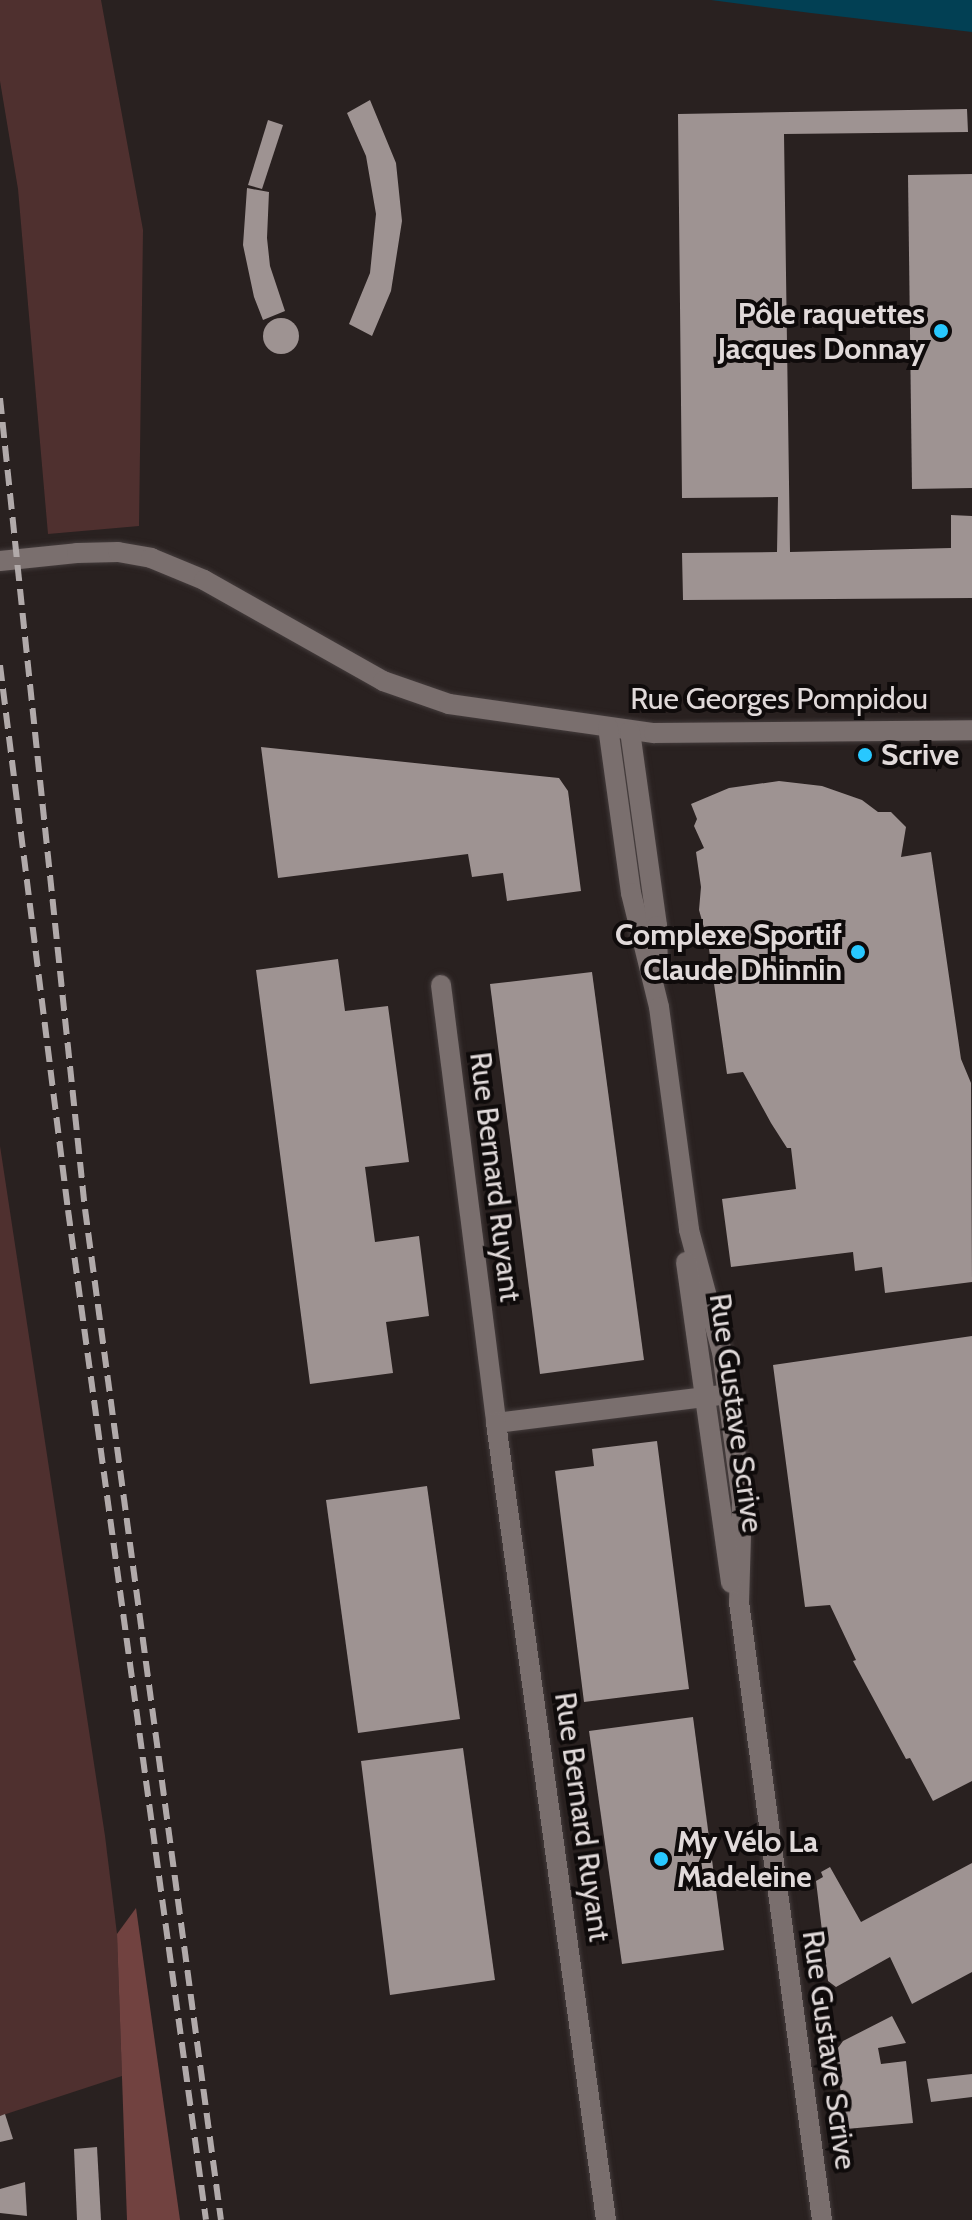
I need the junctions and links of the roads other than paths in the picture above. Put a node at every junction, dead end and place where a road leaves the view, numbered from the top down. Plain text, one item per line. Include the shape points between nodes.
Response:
1 (0, 561) edge
2 (608, 727) junction
3 (972, 730) edge
4 (630, 731) junction
5 (441, 985) dead end
6 (659, 1007) junction
7 (689, 1230) junction
8 (728, 1394) junction
9 (704, 1397) junction
10 (496, 1423) junction
11 (739, 1602) junction
12 (606, 2220) edge
13 (822, 2220) edge

1 - 2 street, Rue Georges Pompidou via 118,552 151,558 204,580 407,692 449,704
2 - 4 street, Rue Georges Pompidou
2 - 6 street, Rue Gustave Scrive via 631,893
3 - 4 street, Rue Georges Pompidou
4 - 6 street, Rue Gustave Scrive via 657,926
5 - 10 street, Rue Bernard Ruyant
6 - 7 street, Rue Gustave Scrive
7 - 8 street, Rue Gustave Scrive
7 - 9 street, Rue Gustave Scrive via 686,1263
8 - 9 street
8 - 11 street, Rue Gustave Scrive via 743,1518
9 - 10 street
9 - 11 street, Rue Gustave Scrive via 725,1558
10 - 12 street, Rue Bernard Ruyant
11 - 13 street, Rue Gustave Scrive

